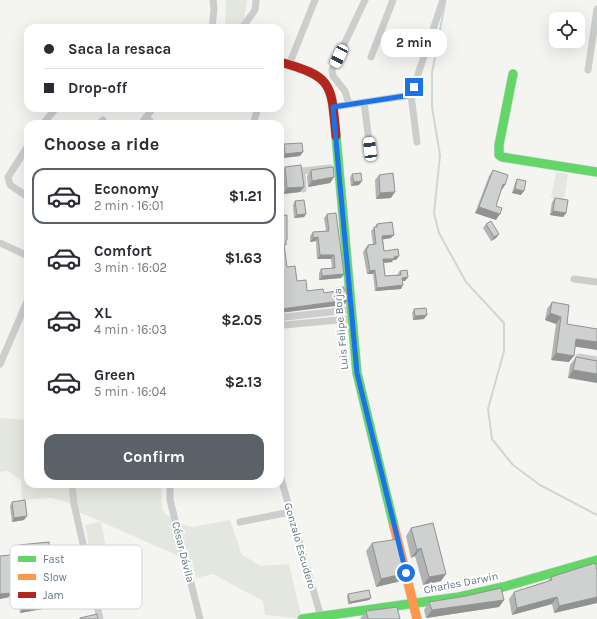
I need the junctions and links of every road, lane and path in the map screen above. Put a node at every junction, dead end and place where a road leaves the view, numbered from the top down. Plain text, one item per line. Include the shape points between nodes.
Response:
1 (213, 0) edge
2 (256, 0) edge
3 (315, 0) edge
4 (366, 0) edge
5 (393, 0) edge
6 (443, 0) edge
7 (597, 9) edge
8 (212, 24) edge
9 (245, 24) edge
10 (371, 57) dead end
11 (284, 63) edge
12 (289, 65) junction
13 (588, 70) dead end
14 (513, 74) dead end
15 (411, 95) junction
16 (364, 102) junction
17 (348, 104) junction
18 (333, 107) junction
19 (53, 112) edge
20 (149, 112) edge
21 (146, 117) junction
22 (46, 120) edge
23 (144, 120) edge
24 (149, 120) edge
25 (417, 142) dead end
26 (370, 149) dead end
27 (24, 152) edge
28 (339, 167) junction
29 (597, 172) edge
30 (303, 190) edge
31 (24, 194) edge
32 (0, 243) edge
33 (24, 254) edge
34 (574, 279) dead end
35 (597, 282) edge
36 (24, 308) edge
37 (350, 314) junction
38 (285, 321) dead end
39 (579, 357) edge
40 (597, 360) edge
41 (0, 364) edge
42 (72, 488) edge
43 (170, 488) edge
44 (284, 488) edge
45 (290, 512) junction
46 (240, 522) dead end
47 (83, 545) edge
48 (596, 560) edge
49 (597, 571) edge
50 (414, 604) junction
51 (98, 609) edge
52 (321, 617) junction
53 (100, 619) edge
54 (200, 619) edge
55 (302, 619) edge
56 (417, 619) edge

1 - 8 street
2 - 9 street via 255,10
3 - 12 street
4 - 17 street via 332,70 333,76 345,91
5 - 10 street
6 - 15 street
7 - 13 street
11 - 12 street, Luis Felipe Borja
12 - 18 street, Luis Felipe Borja via 307,70 325,82 332,95
14 - 29 street via 499,145 502,158
15 - 16 street
15 - 25 street
16 - 17 street
16 - 26 street
17 - 18 street
18 - 28 street, Luis Felipe Borja
19 - 22 street
20 - 21 street
21 - 23 street
21 - 24 street
27 - 31 street via 8,177 10,185
28 - 30 street via 302,171
28 - 37 street, Luis Felipe Borja
32 - 33 street
34 - 35 street
36 - 41 street
37 - 38 street
37 - 50 street, Luis Felipe Borja via 357,373
39 - 40 street
42 - 47 street
43 - 54 street, César Dávila via 170,500
44 - 45 street, Gonzalo Escudero
45 - 46 street
45 - 52 street, Gonzalo Escudero
48 - 49 street
48 - 50 street, Charles Darwin via 503,587
50 - 52 street, Charles Darwin
50 - 56 street, Luis Felipe Borja
51 - 53 street
52 - 55 street, Charles Darwin

